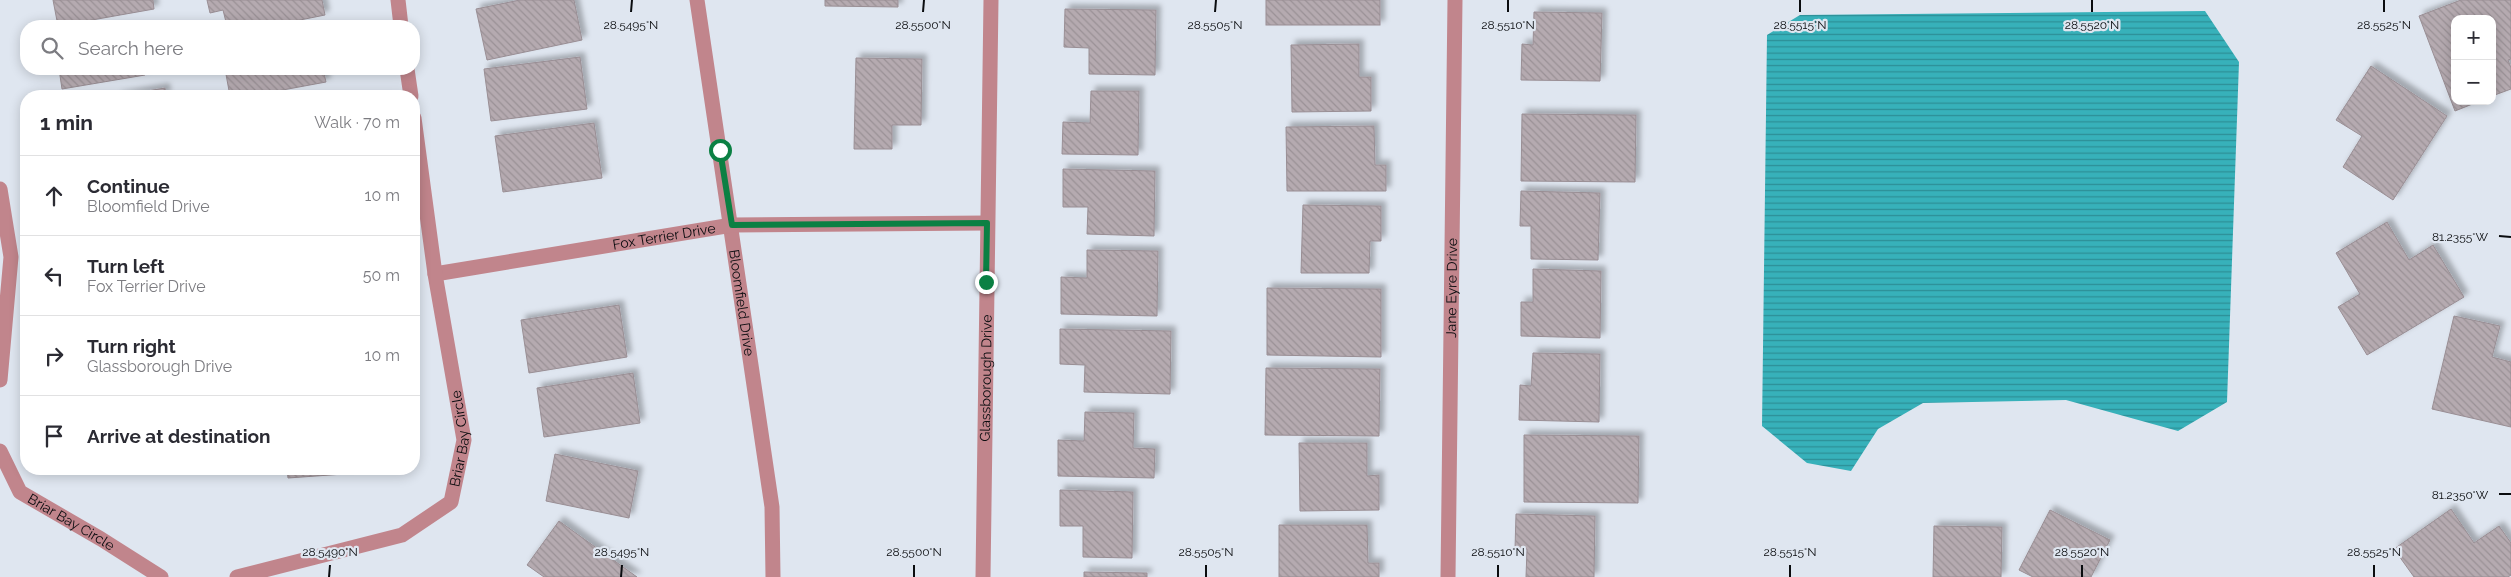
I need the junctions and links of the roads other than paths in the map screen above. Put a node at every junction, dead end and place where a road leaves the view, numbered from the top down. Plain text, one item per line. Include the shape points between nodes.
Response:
1 (398, 0) edge
2 (697, 0) edge
3 (991, 0) edge
4 (1455, 0) edge
5 (401, 20) edge
6 (408, 75) edge
7 (410, 90) edge
8 (420, 165) edge
9 (0, 189) edge
10 (987, 223) junction
11 (732, 225) junction
12 (434, 274) junction
13 (0, 380) edge
14 (0, 451) edge
15 (161, 577) edge
16 (237, 577) edge
17 (773, 577) edge
18 (983, 577) edge
19 (1448, 577) edge

1 - 5 street
2 - 11 street, Bloomfield Drive
3 - 10 street, Glassborough Drive
4 - 19 street, Jane Eyre Drive
6 - 7 street
8 - 12 street, Briar Bay Circle
9 - 13 street via 11,257
10 - 11 street, Fox Terrier Drive
10 - 18 street, Glassborough Drive
11 - 12 street, Fox Terrier Drive
11 - 17 street, Bloomfield Drive via 772,507
12 - 16 street, Briar Bay Circle via 464,440 451,502 402,535
14 - 15 street, Briar Bay Circle via 20,492

